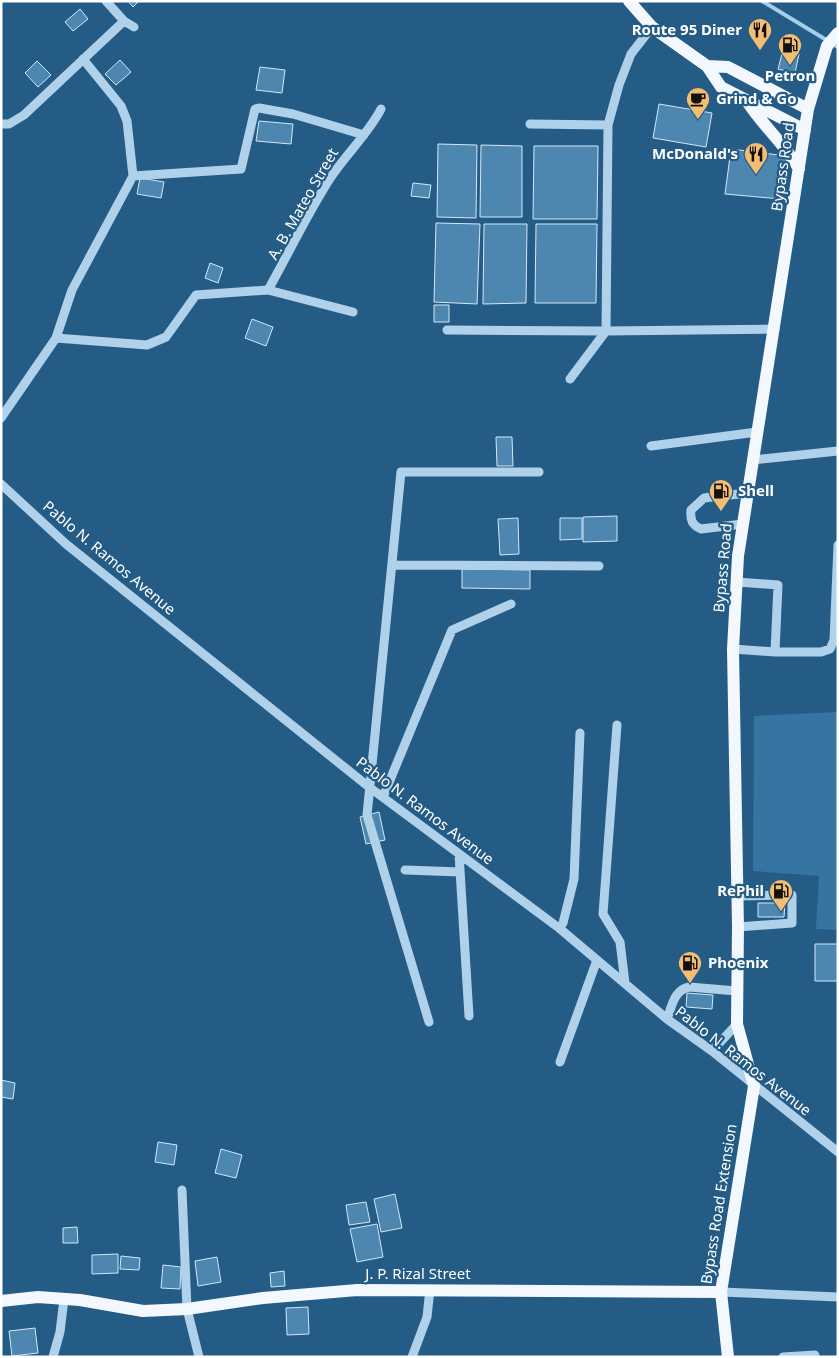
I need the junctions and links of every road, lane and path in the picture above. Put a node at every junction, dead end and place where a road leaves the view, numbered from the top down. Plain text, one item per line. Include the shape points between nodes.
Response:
1 (106, 1) edge
2 (628, 1) edge
3 (124, 21) junction
4 (652, 26) junction
5 (134, 27) dead end
6 (838, 33) edge
7 (83, 58) junction
8 (707, 66) junction
9 (747, 100) junction
10 (808, 108) junction
11 (381, 109) dead end
12 (1, 124) edge
13 (530, 124) dead end
14 (608, 125) junction
15 (805, 130) junction
16 (364, 135) junction
17 (799, 169) junction
18 (133, 176) junction
19 (268, 290) junction
20 (353, 312) dead end
21 (447, 330) dead end
22 (775, 330) junction
23 (606, 332) junction
24 (56, 338) junction
25 (570, 379) dead end
26 (1, 418) edge
27 (757, 432) junction
28 (651, 446) dead end
29 (838, 451) edge
30 (752, 460) junction
31 (539, 472) dead end
32 (1, 484) edge
33 (747, 494) junction
34 (743, 524) junction
35 (838, 545) edge
36 (392, 565) junction
37 (599, 566) dead end
38 (737, 582) junction
39 (511, 604) dead end
40 (733, 649) junction
41 (775, 652) junction
42 (617, 726) dead end
43 (580, 732) dead end
44 (369, 787) junction
45 (383, 797) junction
46 (459, 854) junction
47 (405, 870) dead end
48 (460, 872) junction
49 (736, 896) junction
50 (738, 927) junction
51 (559, 928) junction
52 (597, 960) junction
53 (625, 983) junction
54 (737, 991) junction
55 (469, 1016) dead end
56 (667, 1019) junction
57 (429, 1022) dead end
58 (737, 1024) junction
59 (712, 1051) junction
60 (560, 1062) dead end
61 (754, 1086) junction
62 (838, 1152) edge
63 (182, 1190) dead end
64 (430, 1289) junction
65 (721, 1292) junction
66 (838, 1297) edge
67 (64, 1299) junction
68 (1, 1301) edge
69 (187, 1309) junction
70 (53, 1357) edge
71 (199, 1357) edge
72 (412, 1357) edge
73 (728, 1357) edge
74 (783, 1357) edge
75 (815, 1357) edge

1 - 3 street
2 - 4 main road
3 - 5 street
3 - 7 street
4 - 8 main road
4 - 14 street via 631,54
6 - 10 main road, Bypass Road via 827,46
7 - 12 street via 24,115 9,124
7 - 18 street via 121,106 127,121
8 - 9 main road via 720,87
8 - 10 main road via 728,67
9 - 15 main road
9 - 17 main road
10 - 15 main road, Bypass Road
11 - 16 street, A. B. Mateo Street
13 - 14 street
14 - 23 street
15 - 17 main road, Bypass Road
16 - 18 street via 293,114 259,108 255,109 241,169
16 - 19 street, A. B. Mateo Street via 330,178
17 - 22 main road, Bypass Road
18 - 24 street via 72,290
19 - 20 street
19 - 24 street via 196,295 166,337 146,346
21 - 23 street
22 - 23 street
22 - 27 main road, Bypass Road
23 - 25 street
24 - 26 street
27 - 28 street
27 - 30 main road, Bypass Road
29 - 30 street
30 - 33 main road, Bypass Road
31 - 36 street via 401,472
32 - 44 street, Pablo N. Ramos Avenue via 66,544
33 - 34 main road, Bypass Road
33 - 34 street via 704,498 691,510 690,520 701,529
34 - 38 main road, Bypass Road
35 - 41 street via 834,640 830,649
36 - 37 street
36 - 44 street
38 - 40 main road, Bypass Road
38 - 41 street via 778,585
39 - 45 street via 452,630
40 - 41 street
40 - 49 main road, Bypass Road
42 - 53 street via 603,914 620,942
43 - 51 street via 574,880
44 - 45 street, Pablo N. Ramos Avenue
44 - 57 street via 367,815
45 - 46 street, Pablo N. Ramos Avenue
46 - 48 street
46 - 51 street, Pablo N. Ramos Avenue
47 - 48 street
48 - 55 street
49 - 50 main road, Bypass Road
49 - 50 street via 792,895 792,923
50 - 54 main road, Bypass Road
51 - 52 street, Pablo N. Ramos Avenue
52 - 53 street, Pablo N. Ramos Avenue
52 - 60 street
53 - 56 street, Pablo N. Ramos Avenue
54 - 56 street via 681,989
54 - 58 main road, Bypass Road
56 - 59 street, Pablo N. Ramos Avenue
58 - 59 street
58 - 61 main road, Bypass Road
59 - 61 street, Pablo N. Ramos Avenue
61 - 62 street, Pablo N. Ramos Avenue
61 - 65 main road, Bypass Road Extension
63 - 69 street
64 - 65 main road, J. P. Rizal Street
64 - 69 main road, J. P. Rizal Street via 357,1290 262,1298
64 - 72 street via 427,1317
65 - 66 street, J. P. Rizal Street
65 - 73 main road, Bypass Road Extension
67 - 68 main road, J. P. Rizal Street via 38,1297
67 - 69 main road, J. P. Rizal Street via 143,1311
67 - 70 street
69 - 71 street
74 - 75 street

